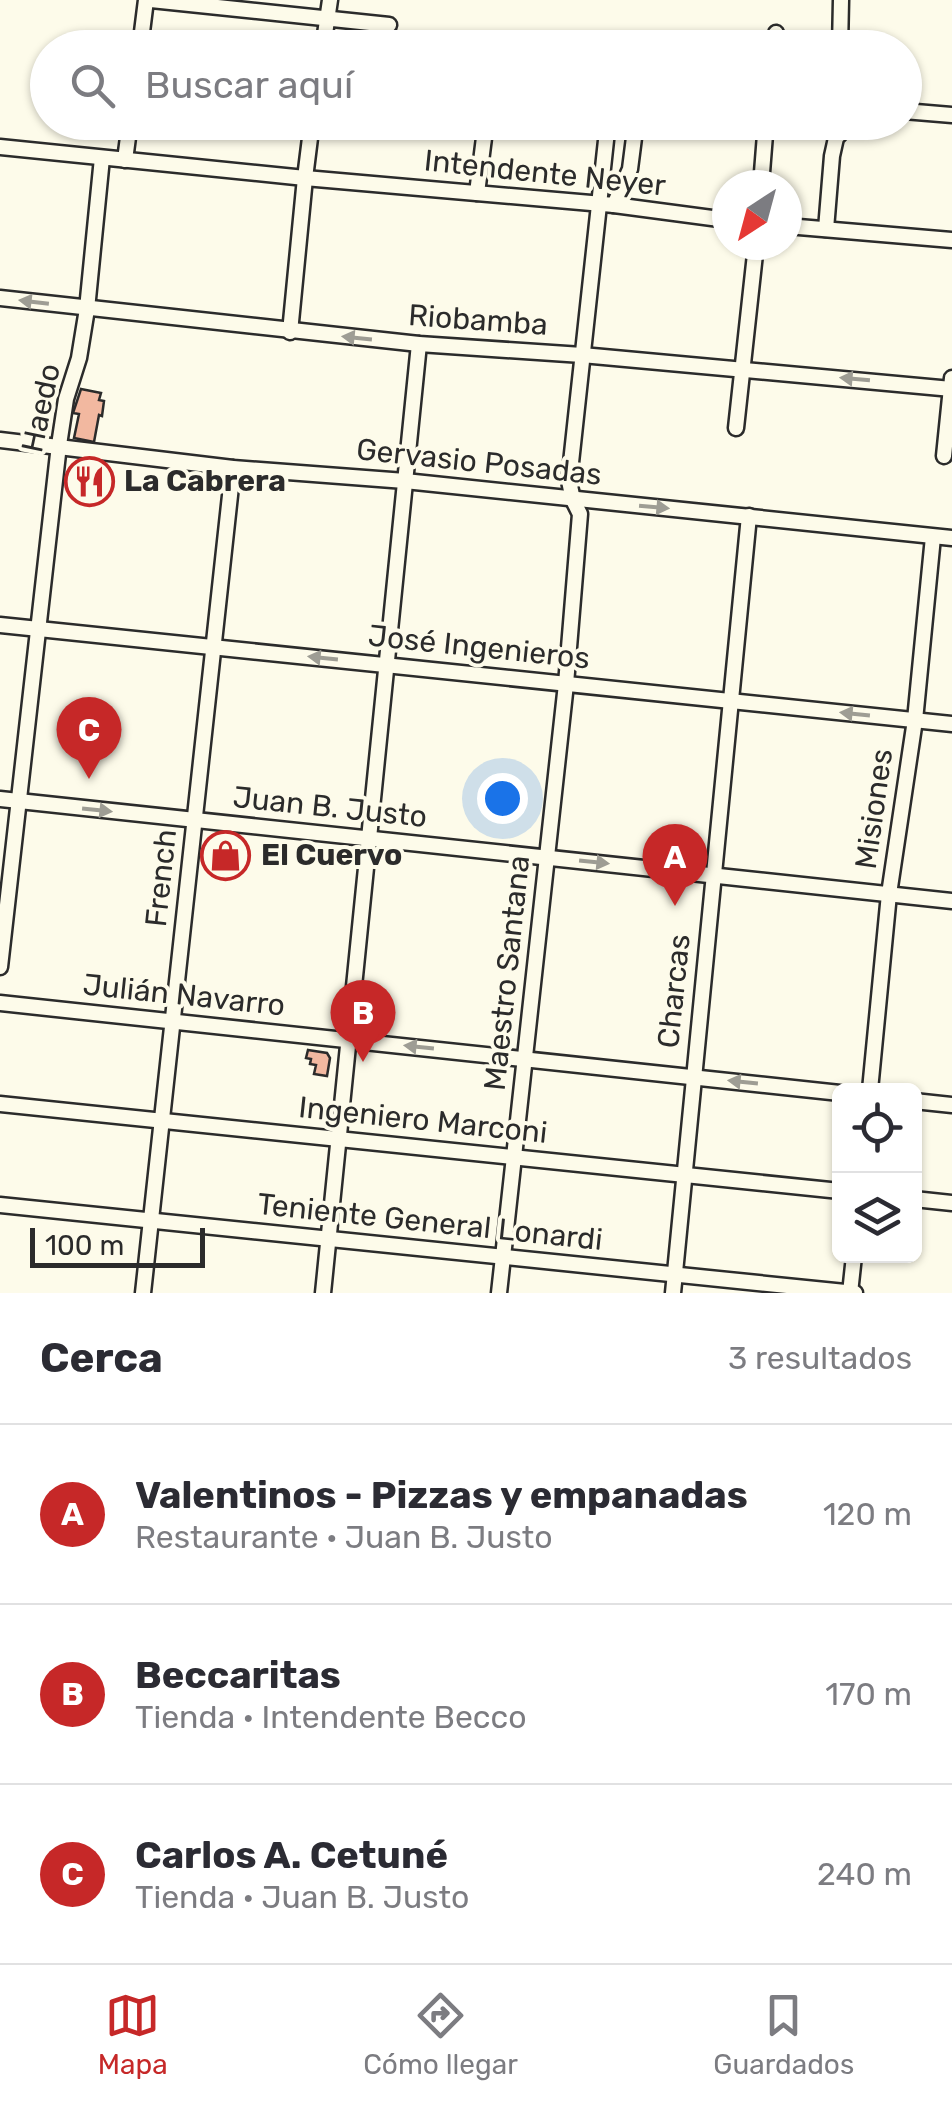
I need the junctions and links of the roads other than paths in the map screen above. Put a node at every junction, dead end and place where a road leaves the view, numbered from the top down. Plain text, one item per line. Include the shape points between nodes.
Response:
1 (149, 0) edge
2 (330, 0) edge
3 (841, 0) edge
4 (327, 18) junction
5 (389, 25) dead end
6 (143, 30) edge
7 (325, 30) edge
8 (840, 30) edge
9 (922, 112) edge
10 (952, 115) edge
11 (128, 140) edge
12 (309, 140) edge
13 (484, 140) edge
14 (608, 140) edge
15 (634, 140) edge
16 (765, 140) edge
17 (836, 140) edge
18 (0, 147) edge
19 (102, 158) junction
20 (125, 160) junction
21 (762, 170) edge
22 (304, 178) junction
23 (478, 193) junction
24 (607, 205) junction
25 (712, 218) edge
26 (802, 227) edge
27 (826, 229) junction
28 (952, 240) edge
29 (754, 260) edge
30 (0, 298) edge
31 (87, 309) junction
32 (290, 332) junction
33 (419, 344) junction
34 (582, 355) junction
35 (743, 369) junction
36 (952, 378) edge
37 (951, 388) edge
38 (736, 428) dead end
39 (0, 440) edge
40 (58, 446) junction
41 (944, 456) dead end
42 (233, 468) junction
43 (405, 481) junction
44 (573, 500) junction
45 (749, 516) junction
46 (934, 537) junction
47 (952, 538) edge
48 (0, 625) edge
49 (37, 629) junction
50 (214, 647) junction
51 (386, 665) junction
52 (566, 684) junction
53 (730, 701) junction
54 (915, 720) junction
55 (952, 724) edge
56 (0, 799) edge
57 (18, 801) junction
58 (195, 820) junction
59 (369, 838) junction
60 (547, 858) junction
61 (713, 875) junction
62 (889, 894) junction
63 (952, 901) edge
64 (0, 967) edge
65 (0, 1003) edge
66 (173, 1021) junction
67 (349, 1040) junction
68 (525, 1059) junction
69 (693, 1077) junction
70 (871, 1083) edge
71 (832, 1092) edge
72 (922, 1102) edge
73 (0, 1104) edge
74 (952, 1105) edge
75 (162, 1122) junction
76 (339, 1139) junction
77 (514, 1157) junction
78 (683, 1176) junction
79 (832, 1190) edge
80 (922, 1200) edge
81 (952, 1202) edge
82 (0, 1205) edge
83 (151, 1222) junction
84 (329, 1238) junction
85 (503, 1256) junction
86 (854, 1263) edge
87 (675, 1274) junction
88 (144, 1293) edge
89 (323, 1293) edge
90 (499, 1293) edge
91 (673, 1293) edge
92 (852, 1293) edge

1 - 4 street
1 - 6 street
2 - 4 street
3 - 8 street
4 - 5 street
4 - 7 street
9 - 10 street
11 - 20 street
12 - 22 street
13 - 23 street
14 - 24 street, Maestro Santana
15 - 24 street via 630,170
16 - 21 street
17 - 27 street
18 - 19 street, Intendente Neyer
19 - 20 street, Intendente Neyer
19 - 31 street, Haedo
20 - 22 street, Intendente Neyer
22 - 23 street, Intendente Neyer
22 - 32 street
23 - 24 street, Intendente Neyer
24 - 25 street, Intendente Neyer
24 - 34 street, Maestro Santana
26 - 27 street
27 - 28 street
29 - 35 street
31 -> 30 street, Riobamba
31 - 32 street, Riobamba
31 - 40 street, Haedo
33 -> 32 street, Riobamba
33 - 34 street, Riobamba
33 - 43 street
34 - 35 street, Riobamba
34 - 44 street, Maestro Santana via 569,481
37 -> 35 street, Riobamba
35 - 38 street
36 - 37 street
37 - 41 street
39 - 40 street, Gervasio Posadas
40 - 42 street, Gervasio Posadas
40 - 49 street, Haedo
42 - 43 street, Gervasio Posadas
42 - 50 street, French
43 - 44 street, Gervasio Posadas
43 - 51 street
44 -> 45 street, Gervasio Posadas
44 - 52 street, Maestro Santana via 580,514
45 - 46 street, Gervasio Posadas
45 - 53 street, Charcas
46 - 47 street, Gervasio Posadas
46 - 54 street, Misiones
48 - 49 street, José Ingenieros
49 - 50 street, José Ingenieros
49 - 57 street, Haedo
51 -> 50 street, José Ingenieros
50 - 58 street, French
51 - 52 street, José Ingenieros
51 - 59 street
52 - 53 street, José Ingenieros
52 - 60 street, Maestro Santana
54 -> 53 street, José Ingenieros
53 - 61 street, Charcas
54 - 55 street, José Ingenieros
54 - 62 street, Misiones
56 - 57 street, Juan B. Justo
57 -> 58 street, Juan B. Justo
57 - 64 street, Haedo
58 - 59 street, Juan B. Justo
58 - 66 street, French
59 - 60 street, Juan B. Justo
59 - 67 street
60 -> 61 street, Juan B. Justo
60 - 68 street, Maestro Santana
61 - 62 street, Juan B. Justo
61 - 69 street, Charcas
62 - 63 street, Juan B. Justo
62 - 70 street, Misiones
65 - 66 street, Julián Navarro
66 - 67 street, Julián Navarro
66 - 75 street, French
68 -> 67 street, Julián Navarro
67 - 76 street
68 - 69 street, Julián Navarro
68 - 77 street, Maestro Santana
71 -> 69 street, Julián Navarro
69 - 78 street, Charcas
72 - 74 street
73 - 75 street, Ingeniero Marconi
75 - 76 street, Ingeniero Marconi
75 - 83 street, French
76 - 77 street, Ingeniero Marconi
76 - 84 street
77 - 78 street, Ingeniero Marconi
77 - 85 street, Maestro Santana
78 - 79 street, Ingeniero Marconi
78 - 87 street, Charcas
80 - 81 street
82 - 83 street, Teniente General Lonardi
83 - 84 street, Teniente General Lonardi
83 - 88 street, French
84 - 85 street, Teniente General Lonardi
84 - 89 street
85 - 87 street, Teniente General Lonardi
85 - 90 street, Maestro Santana
86 - 92 street
87 - 91 street, Charcas
87 - 92 street, Teniente General Lonardi

